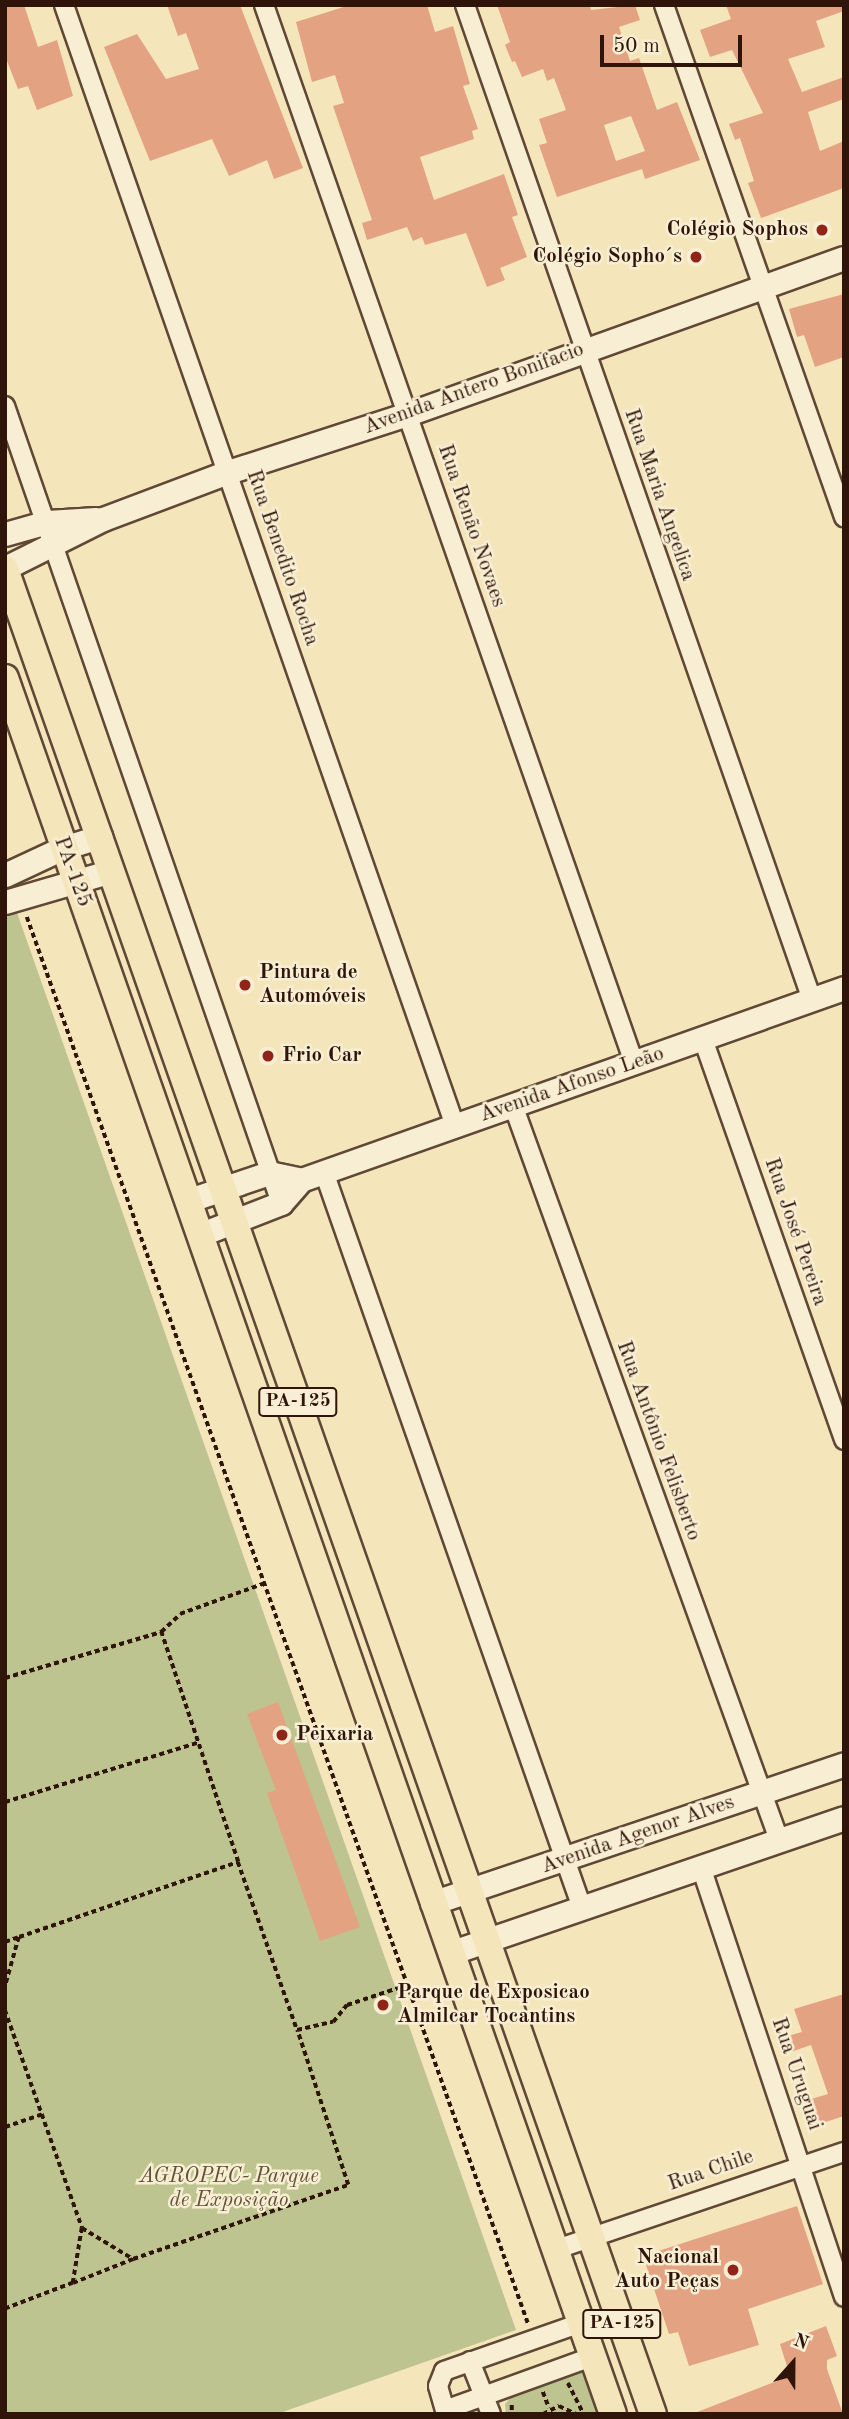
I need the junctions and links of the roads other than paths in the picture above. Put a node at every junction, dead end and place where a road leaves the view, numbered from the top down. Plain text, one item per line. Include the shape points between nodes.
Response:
1 (64, 5) edge
2 (264, 5) edge
3 (465, 5) edge
4 (664, 5) edge
5 (844, 258) edge
6 (762, 287) junction
7 (584, 349) junction
8 (5, 406) edge
9 (408, 414) junction
10 (228, 472) junction
11 (844, 517) edge
12 (103, 519) junction
13 (47, 522) junction
14 (5, 534) edge
15 (55, 546) junction
16 (5, 568) edge
17 (6, 684) edge
18 (100, 837) junction
19 (63, 848) junction
20 (112, 871) junction
21 (5, 875) edge
22 (75, 882) junction
23 (5, 902) edge
24 (844, 988) edge
25 (811, 1000) junction
26 (703, 1039) junction
27 (634, 1063) junction
28 (513, 1105) junction
29 (455, 1126) junction
30 (324, 1172) junction
31 (269, 1173) junction
32 (301, 1180) junction
33 (224, 1189) junction
34 (187, 1201) junction
35 (281, 1203) junction
36 (235, 1222) junction
37 (199, 1235) junction
38 (286, 1371) junction
39 (252, 1381) junction
40 (844, 1440) edge
41 (355, 1561) junction
42 (321, 1574) junction
43 (844, 1764) edge
44 (760, 1793) junction
45 (844, 1818) edge
46 (779, 1840) junction
47 (565, 1861) junction
48 (701, 1867) junction
49 (470, 1891) junction
50 (432, 1903) junction
51 (582, 1908) junction
52 (487, 1940) junction
53 (450, 1953) junction
54 (844, 2152) edge
55 (803, 2164) junction
56 (592, 2235) junction
57 (557, 2249) junction
58 (844, 2297) edge
59 (584, 2322) junction
60 (594, 2356) junction
61 (470, 2361) junction
62 (484, 2395) junction
63 (446, 2412) edge
64 (491, 2414) edge
65 (613, 2414) edge
66 (653, 2414) edge

1 - 10 street, Rua Benedito Rocha
2 - 9 street, Rua Renão Novaes
3 - 7 street, Rua Maria Angelica
4 - 6 street
5 - 6 street, Avenida Antero Bonifacio
6 - 7 street, Avenida Antero Bonifacio
6 - 11 street
7 - 9 street, Avenida Antero Bonifacio
7 - 25 street, Rua Maria Angelica
8 - 13 street
9 - 10 street, Avenida Antero Bonifacio
9 - 27 street, Rua Renão Novaes
10 - 12 street, Avenida Antero Bonifacio
10 - 29 street, Rua Benedito Rocha
12 - 13 street, Avenida Antero Bonifacio
12 - 15 street, Avenida Antero Bonifacio
13 - 14 street, Avenida Antero Bonifacio
13 - 15 street
15 - 16 street, Avenida Antero Bonifacio
15 - 31 street
16 - 18 main road, PA-125
17 - 19 main road, PA-125 / PA-125
18 - 19 street
18 - 20 main road, PA-125
19 - 21 street
19 - 22 main road, PA-125 / PA-125
20 - 22 street
20 - 33 main road, PA-125
22 - 23 street
22 - 34 main road, PA-125 / PA-125
24 - 25 street, Avenida Afonso Leão
25 - 26 street, Avenida Afonso Leão
26 - 27 street, Avenida Afonso Leão
26 - 40 street, Rua José Pereira
27 - 28 street, Avenida Afonso Leão
28 - 29 street, Avenida Afonso Leão
28 - 44 street, Rua Antônio Felisberto
29 - 30 street, Avenida Afonso Leão
30 - 32 street, Avenida Afonso Leão
30 - 47 street
31 - 32 street
31 - 33 street
31 - 35 street
32 - 35 street, Avenida Afonso Leão
33 - 34 street
33 - 36 main road, PA-125
34 - 37 main road, PA-125 / PA-125
35 - 36 street, Avenida Afonso Leão
36 - 37 street, Avenida Afonso Leão
36 - 38 main road, PA-125
37 - 39 main road, PA-125 / PA-125
38 - 39 main road
38 - 41 main road, PA-125
39 - 42 main road, PA-125 / PA-125
41 - 42 main road
41 - 49 main road, PA-125
42 - 50 main road, PA-125 / PA-125
43 - 44 street, Avenida Agenor Alves
44 - 46 street, Rua Antônio Felisberto
44 - 47 street, Avenida Agenor Alves
45 - 46 street
46 - 48 street
47 - 49 street, Avenida Agenor Alves
47 - 51 street
48 - 51 street
48 - 55 street, Rua Uruguai
49 - 50 street, Avenida Agenor Alves
49 - 52 main road, PA-125
50 - 53 main road, PA-125 / PA-125
51 - 52 street
52 - 53 street
52 - 56 main road, PA-125
53 - 57 main road, PA-125 / PA-125
54 - 55 street, Rua Chile
55 - 56 street, Rua Chile
55 - 58 street, Rua Uruguai
56 - 57 street, Rua Chile
56 - 66 main road, PA-125
57 - 59 main road, PA-125 / PA-125
59 - 60 main road, PA-125 / PA-125
59 - 61 street
60 - 62 street
60 - 65 main road, PA-125 / PA-125
61 - 62 street
61 - 63 street via 438,2377
62 - 63 street
62 - 64 street

